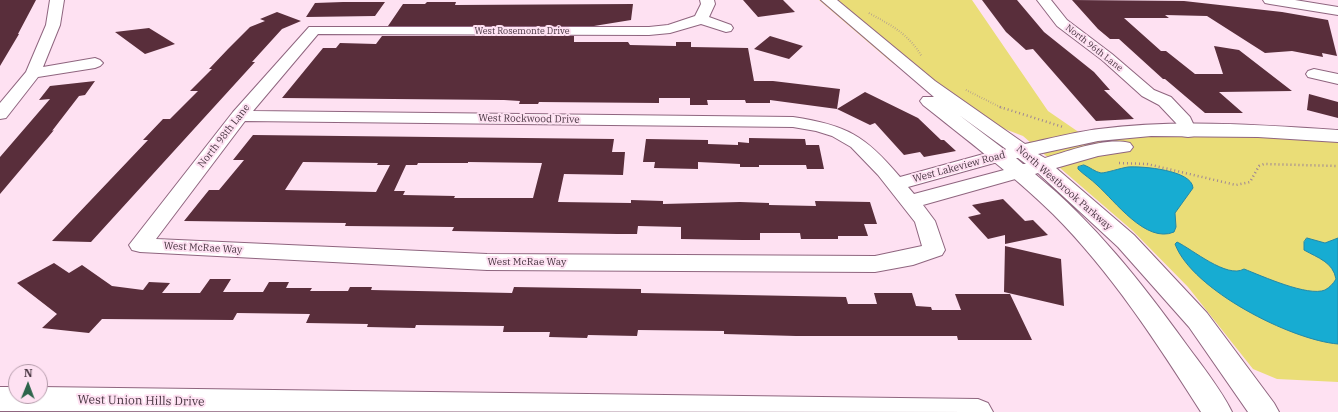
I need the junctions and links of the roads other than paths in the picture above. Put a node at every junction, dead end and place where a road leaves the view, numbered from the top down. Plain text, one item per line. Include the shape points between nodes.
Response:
1 (57, 0) edge
2 (707, 0) edge
3 (812, 0) edge
4 (828, 0) edge
5 (1044, 0) edge
6 (1270, 0) edge
7 (1338, 11) edge
8 (701, 19) junction
9 (726, 28) dead end
10 (314, 30) joint
11 (95, 63) dead end
12 (33, 73) junction
13 (1314, 74) dead end
14 (1338, 79) edge
15 (0, 114) edge
16 (239, 116) junction
17 (1188, 132) junction
18 (1338, 136) edge
19 (1023, 151) junction
20 (998, 156) junction
21 (1042, 166) junction
22 (1019, 172) junction
23 (895, 184) junction
24 (910, 202) junction
25 (140, 245) joint
26 (48, 403) edge
27 (978, 412) edge
28 (1217, 412) edge
29 (1264, 412) edge

1 - 12 street via 53,25
2 - 8 street via 708,4
3 - 20 street, North Westbrook Parkway via 868,55
4 - 19 street, North Westbrook Parkway via 929,85
5 - 17 street, North 96th Lane via 1062,23 1108,57 1148,93 1148,101 1168,121
6 - 7 street
8 - 9 street
8 - 10 street, West Rosemonte Drive via 670,29 650,31
10 - 16 street, North 98th Lane
11 - 12 street
12 - 15 street
13 - 14 street
16 - 23 street, West Rockwood Drive via 793,122 838,132 857,143
16 - 25 street, North 98th Lane
17 - 18 street, West Lakeview Road via 1258,131
17 - 19 street, West Lakeview Road via 1152,130 1098,135
17 - 21 street, West Lakeview Road via 1164,141 1096,150
19 - 20 street, West Lakeview Road
19 - 21 street, North Westbrook Parkway
20 - 22 street, North Westbrook Parkway
20 - 23 street, West Lakeview Road
21 - 22 street, West Lakeview Road
21 - 29 street, North Westbrook Parkway via 1126,241 1169,287 1198,320
22 - 24 street, West Lakeview Road
22 - 28 street, North Westbrook Parkway via 1062,210 1106,258 1165,334
23 - 24 street, West Rockwood Drive
24 - 25 street, West McRae Way via 925,221 934,250 875,264 487,262
26 - 27 street, West Union Hills Drive

